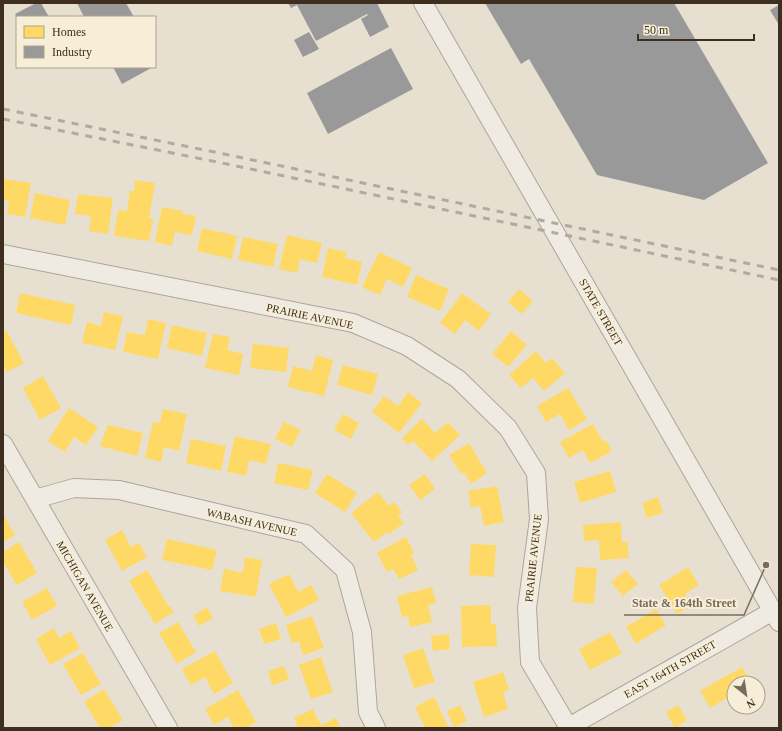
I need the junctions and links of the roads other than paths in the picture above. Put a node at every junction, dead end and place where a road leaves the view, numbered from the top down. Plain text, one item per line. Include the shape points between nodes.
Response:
1 (423, 3) edge
2 (3, 254) edge
3 (3, 444) edge
4 (35, 499) junction
5 (776, 616) edge
6 (168, 728) edge
7 (376, 728) edge
8 (568, 728) edge

1 - 5 street, STATE STREET
2 - 8 street, PRAIRIE AVENUE via 352,324 407,346 458,378 508,428 536,473 539,519 528,608 530,662
3 - 4 street, MICHIGAN AVENUE
4 - 6 street, MICHIGAN AVENUE
4 - 7 street, WABASH AVENUE via 74,488 119,490 306,534 345,570 362,632 368,712
5 - 8 street, EAST 164TH STREET

